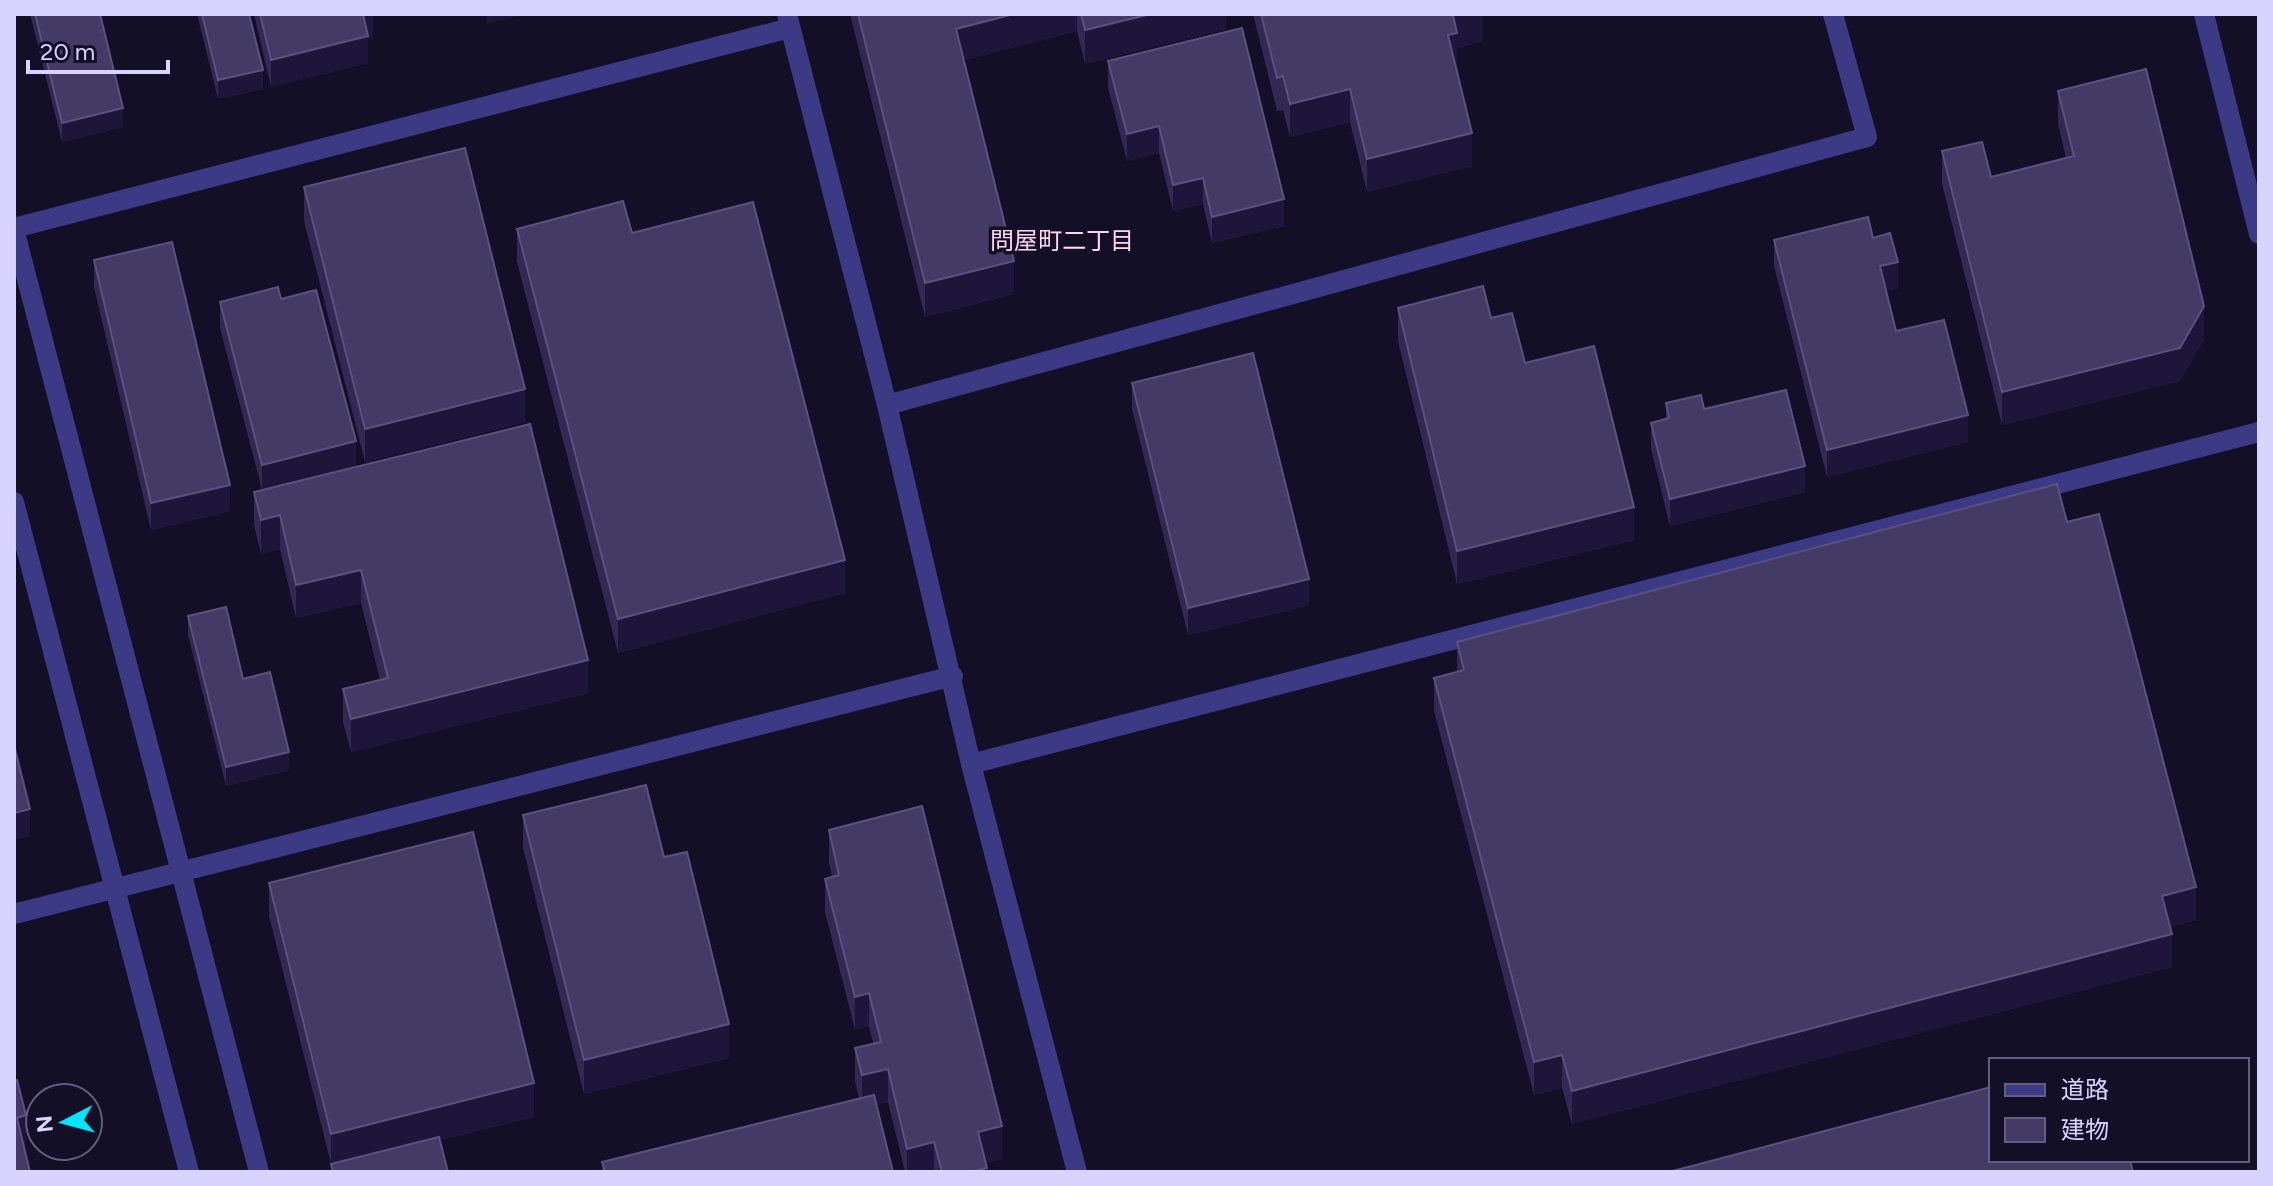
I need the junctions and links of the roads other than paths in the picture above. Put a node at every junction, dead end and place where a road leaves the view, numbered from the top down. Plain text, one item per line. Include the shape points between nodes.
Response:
1 (1833, 14) edge
2 (2204, 14) edge
3 (789, 21) edge
4 (14, 228) edge
5 (2259, 234) edge
6 (887, 405) junction
7 (2259, 432) edge
8 (14, 502) edge
9 (953, 676) junction
10 (971, 764) junction
11 (181, 872) junction
12 (116, 888) junction
13 (14, 914) edge
14 (189, 1172) edge
15 (259, 1172) edge
16 (1077, 1172) edge

1 - 6 street via 1867,137
2 - 5 street
3 - 4 street
3 - 6 street
4 - 11 street
6 - 9 street
7 - 10 street
8 - 12 street
9 - 10 street
9 - 11 street
10 - 16 street
11 - 12 street
11 - 15 street
12 - 13 street
12 - 14 street

